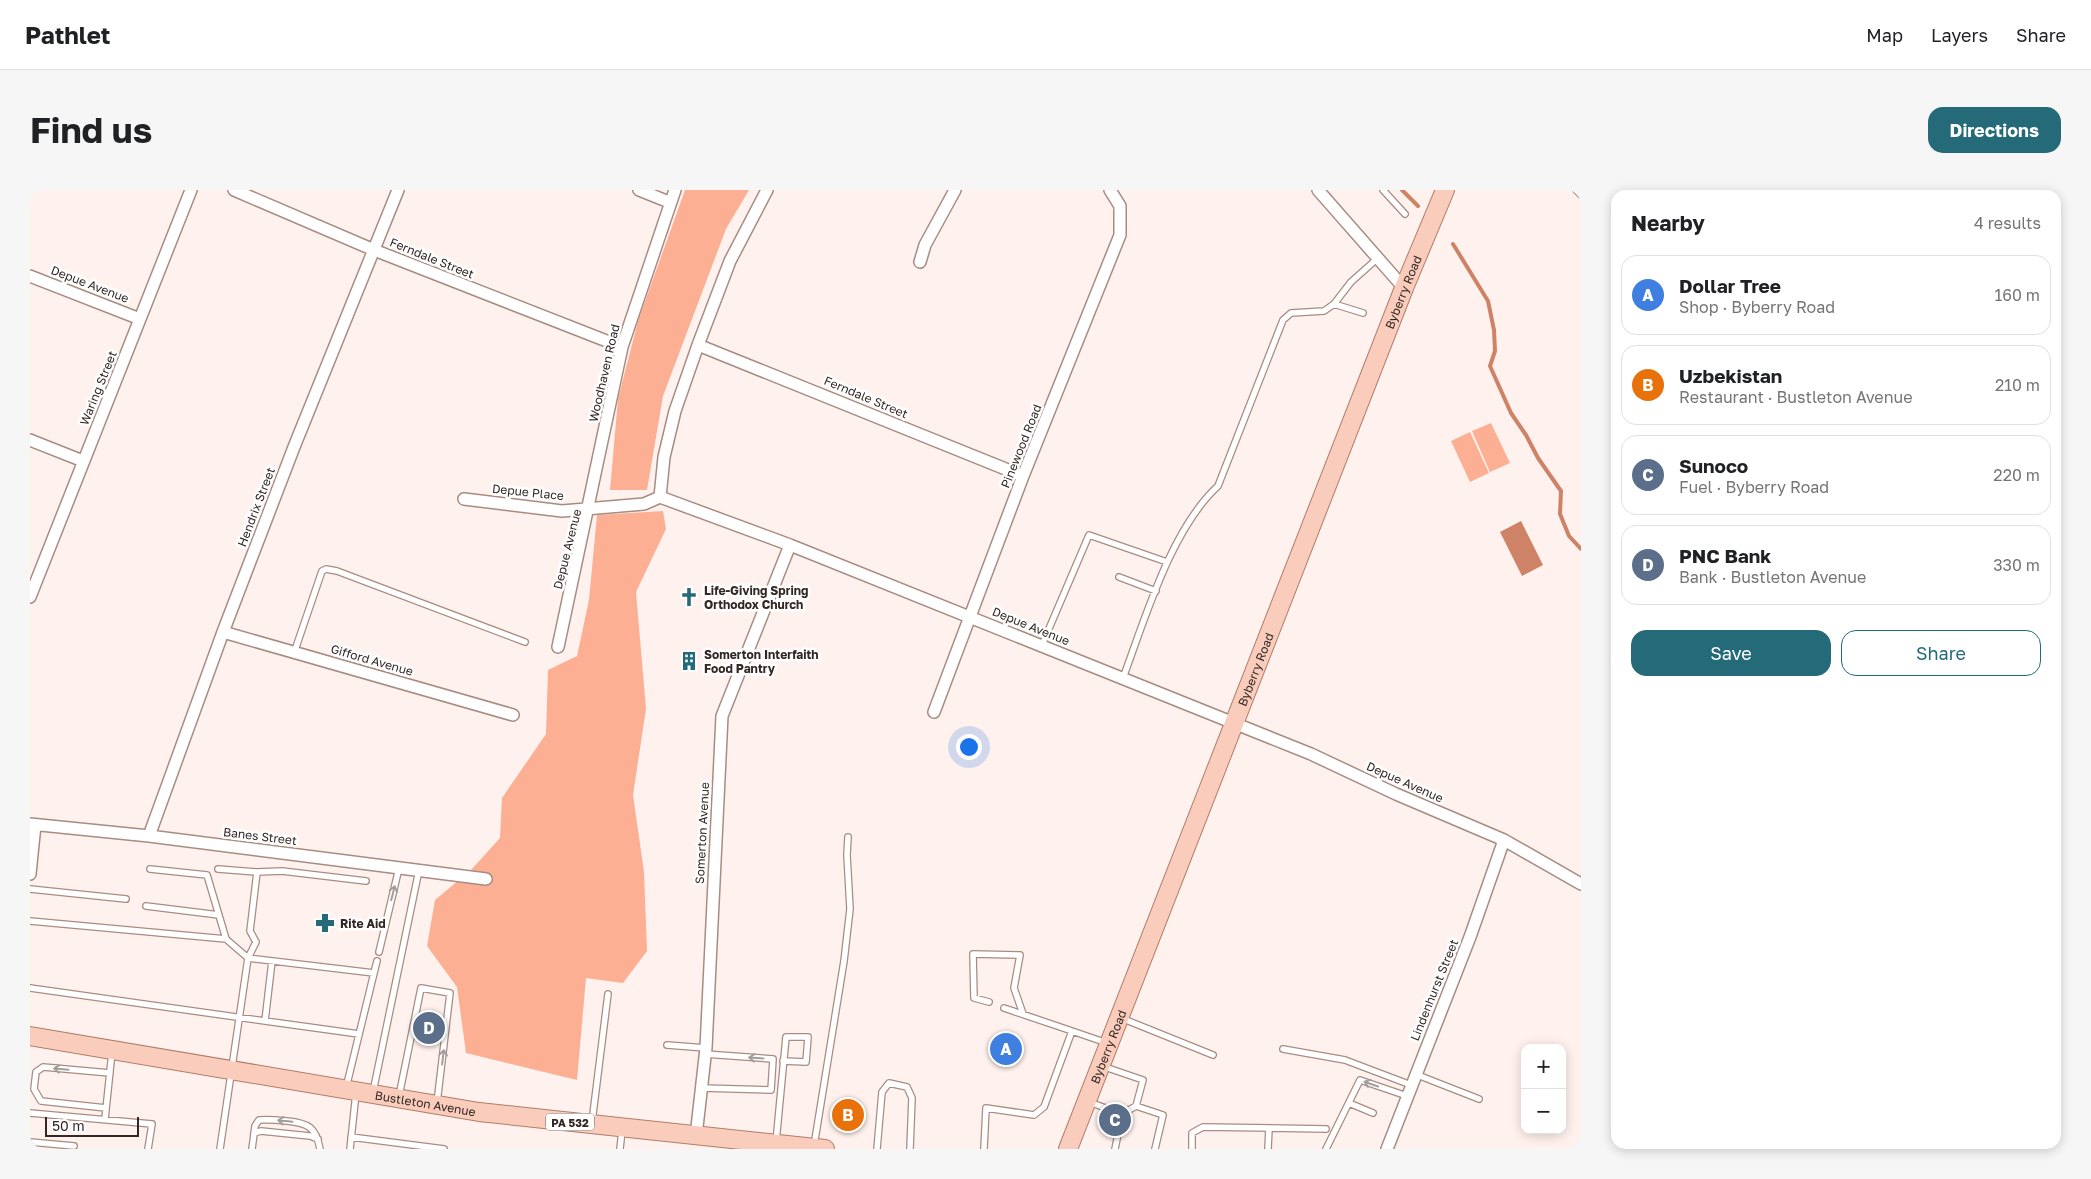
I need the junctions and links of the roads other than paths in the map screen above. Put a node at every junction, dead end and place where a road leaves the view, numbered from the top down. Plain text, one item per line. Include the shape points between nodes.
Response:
1 (191, 190) edge
2 (234, 190) edge
3 (398, 190) edge
4 (639, 190) edge
5 (675, 190) edge
6 (767, 190) edge
7 (955, 190) edge
8 (1110, 190) edge
9 (1318, 190) edge
10 (1384, 190) edge
11 (1445, 190) edge
12 (1576, 190) edge
13 (1581, 195) edge
14 (669, 202) junction
15 (1405, 214) dead end
16 (374, 250) junction
17 (1378, 258) junction
18 (920, 262) dead end
19 (30, 276) edge
20 (1404, 288) junction
21 (1334, 304) junction
22 (1363, 313) dead end
23 (140, 319) junction
24 (698, 345) junction
25 (622, 347) junction
26 (30, 440) edge
27 (83, 461) junction
28 (1023, 476) junction
29 (660, 497) junction
30 (464, 499) dead end
31 (589, 508) junction
32 (790, 545) junction
33 (1167, 562) junction
34 (1119, 577) dead end
35 (1156, 591) junction
36 (30, 597) edge
37 (969, 616) junction
38 (223, 632) junction
39 (525, 642) dead end
40 (1042, 646) junction
41 (558, 647) dead end
42 (294, 653) junction
43 (1123, 678) junction
44 (934, 712) dead end
45 (513, 715) dead end
46 (1234, 723) junction
47 (33, 824) edge
48 (149, 836) junction
49 (848, 837) dead end
50 (1504, 840) junction
51 (150, 868) dead end
52 (399, 868) junction
53 (218, 869) dead end
54 (419, 870) junction
55 (256, 872) junction
56 (30, 874) edge
57 (486, 879) dead end
58 (366, 881) dead end
59 (1581, 884) edge
60 (30, 889) edge
61 (126, 900) dead end
62 (146, 906) dead end
63 (219, 915) junction
64 (30, 921) edge
65 (226, 939) junction
66 (379, 952) dead end
67 (248, 958) junction
68 (272, 961) junction
69 (376, 961) dead end
70 (374, 973) junction
71 (30, 988) edge
72 (608, 994) dead end
73 (988, 1002) dead end
74 (1004, 1008) dead end
75 (1022, 1014) junction
76 (240, 1017) junction
77 (1119, 1017) junction
78 (265, 1021) junction
79 (1072, 1031) junction
80 (359, 1034) junction
81 (30, 1036) edge
82 (1109, 1043) junction
83 (667, 1045) dead end
84 (1283, 1049) dead end
85 (112, 1050) junction
86 (705, 1051) junction
87 (1213, 1055) dead end
88 (783, 1061) junction
89 (1100, 1065) junction
90 (230, 1069) junction
91 (110, 1073) junction
92 (1411, 1085) junction
93 (701, 1088) junction
94 (358, 1092) junction
95 (399, 1098) junction
96 (1479, 1099) dead end
97 (41, 1101) junction
98 (1087, 1101) junction
99 (1349, 1103) junction
100 (437, 1105) junction
101 (1136, 1106) junction
102 (106, 1108) junction
103 (30, 1113) edge
104 (1373, 1113) dead end
105 (41, 1114) junction
106 (1122, 1114) junction
107 (105, 1120) junction
108 (592, 1124) junction
109 (622, 1128) junction
110 (1269, 1128) junction
111 (1326, 1129) dead end
112 (254, 1133) junction
113 (696, 1136) junction
114 (351, 1137) junction
115 (318, 1140) junction
116 (30, 1142) edge
117 (74, 1146) dead end
118 (776, 1146) edge
119 (148, 1149) edge
120 (220, 1149) edge
121 (252, 1149) edge
122 (320, 1149) edge
123 (350, 1149) edge
124 (444, 1149) edge
125 (620, 1149) edge
126 (820, 1149) edge
127 (877, 1149) edge
128 (910, 1149) edge
129 (984, 1149) edge
130 (1068, 1149) edge
131 (1115, 1149) edge
132 (1155, 1149) edge
133 (1192, 1149) edge
134 (1268, 1149) edge
135 (1326, 1149) edge
136 (1387, 1149) edge

1 - 23 street, Waring Street
2 - 16 street, Ferndale Street
3 - 16 street, Hendrix Street
4 - 14 street
5 - 14 street, Woodhaven Road
6 - 24 street via 730,261
7 - 18 street via 925,245
8 - 28 street, Pinewood Road via 1120,206 1120,235
9 - 17 street
10 - 15 lane
11 - 20 main road, Byberry Road
12 - 13 lane
14 - 25 street, Woodhaven Road
16 - 25 street, Ferndale Street
16 - 38 street, Hendrix Street
17 - 20 street
17 - 21 lane via 1351,282
19 - 23 street, Depue Avenue
20 - 46 main road, Byberry Road
21 - 22 lane
21 - 33 lane via 1324,311 1290,312 1283,320 1218,486 1203,500
23 - 27 street, Waring Street
24 - 28 street, Ferndale Street
24 - 29 street via 675,410 664,457
25 - 31 street, Woodhaven Road
26 - 27 street
27 - 36 street, Waring Street
28 - 37 street, Pinewood Road
29 - 31 street, Depue Avenue via 644,504
29 - 32 street, Depue Avenue
30 - 31 street, Depue Place via 562,511
31 - 41 street, Depue Avenue
32 - 37 street, Depue Avenue
32 - 86 street, Somerton Avenue via 722,716
33 - 35 lane
33 - 40 lane via 1089,535
34 - 35 lane
35 - 43 lane
37 - 40 street, Depue Avenue
37 - 44 street, Pinewood Road
38 - 42 street, Gifford Avenue
38 - 48 street, Hendrix Street
39 - 42 lane via 336,570 326,569 322,572
40 - 43 street, Depue Avenue
42 - 45 street, Gifford Avenue
43 - 46 street, Depue Avenue
46 - 50 street, Depue Avenue
46 - 77 main road, Byberry Road
47 - 48 street, Banes Street
47 - 56 street
48 - 52 street, Banes Street
49 - 126 lane via 850,909
50 - 59 street, Depue Avenue
50 - 92 street, Lindenhurst Street via 1470,937
51 - 63 lane via 207,875
52 - 54 street, Banes Street
66 -> 52 lane
53 - 55 lane
54 - 57 street, Banes Street
54 - 94 lane
55 - 58 lane via 282,871
55 - 67 lane via 250,931 256,942
60 - 61 lane
62 - 63 lane
63 - 65 lane
64 - 65 lane
65 - 67 lane
67 - 68 lane
67 - 76 lane
68 - 70 lane
68 - 78 lane
69 - 70 lane
70 - 80 lane
71 - 76 lane
72 - 108 lane
73 - 75 lane via 974,998 973,954 1020,954 1014,988
74 - 75 lane
75 - 79 lane
76 - 78 lane
76 - 90 lane
77 - 82 main road, Byberry Road
77 - 87 lane
78 - 80 lane
79 - 82 lane
79 - 129 lane via 1044,1107 1034,1115 986,1108
80 - 94 lane
81 - 85 main road, Bustleton Avenue / PA 532
82 - 89 main road, Byberry Road
83 - 86 lane
84 - 92 lane via 1345,1060
85 - 90 main road, Bustleton Avenue / PA 532
85 - 91 lane
86 - 93 street, Somerton Avenue
93 -> 86 lane via 772,1090 773,1059
88 - 88 lane via 786,1037 808,1037 806,1062
88 - 118 lane
89 - 98 main road, Byberry Road
89 - 101 lane via 1143,1080
90 - 94 main road, Bustleton Avenue / PA 532
90 - 120 lane
91 -> 97 lane via 43,1067 36,1072 34,1089
91 - 102 lane
92 - 96 lane
92 -> 99 lane via 1360,1080
92 - 136 street, Lindenhurst Street
93 - 113 street, Somerton Avenue
94 - 95 main road, Bustleton Avenue / PA 532
94 - 114 lane
95 - 100 main road, Bustleton Avenue / PA 532
100 -> 95 lane via 450,993 440,991 421,988
97 - 102 lane
97 - 105 lane
98 - 106 lane
98 - 130 main road, Byberry Road
99 - 104 lane
99 - 135 lane
100 - 108 main road, Bustleton Avenue / PA 532
101 - 106 lane
101 - 132 lane via 1163,1115
102 - 107 lane
103 - 105 lane
105 - 107 lane
106 - 131 lane
107 - 119 lane via 152,1124
108 - 109 main road, Bustleton Avenue / PA 532
109 - 113 main road, Bustleton Avenue / PA 532
109 - 125 lane
110 - 111 lane
110 - 133 lane via 1203,1127 1192,1133
110 - 134 lane
112 - 115 lane via 310,1136
115 -> 112 lane via 305,1123 259,1120
112 - 121 lane
113 - 118 main road, Bustleton Avenue / PA 532
114 - 123 lane
114 - 124 lane
115 - 122 lane
116 - 117 lane
118 - 126 main road, Bustleton Avenue / PA 532
127 - 128 lane via 882,1092 889,1083 906,1087 912,1098

